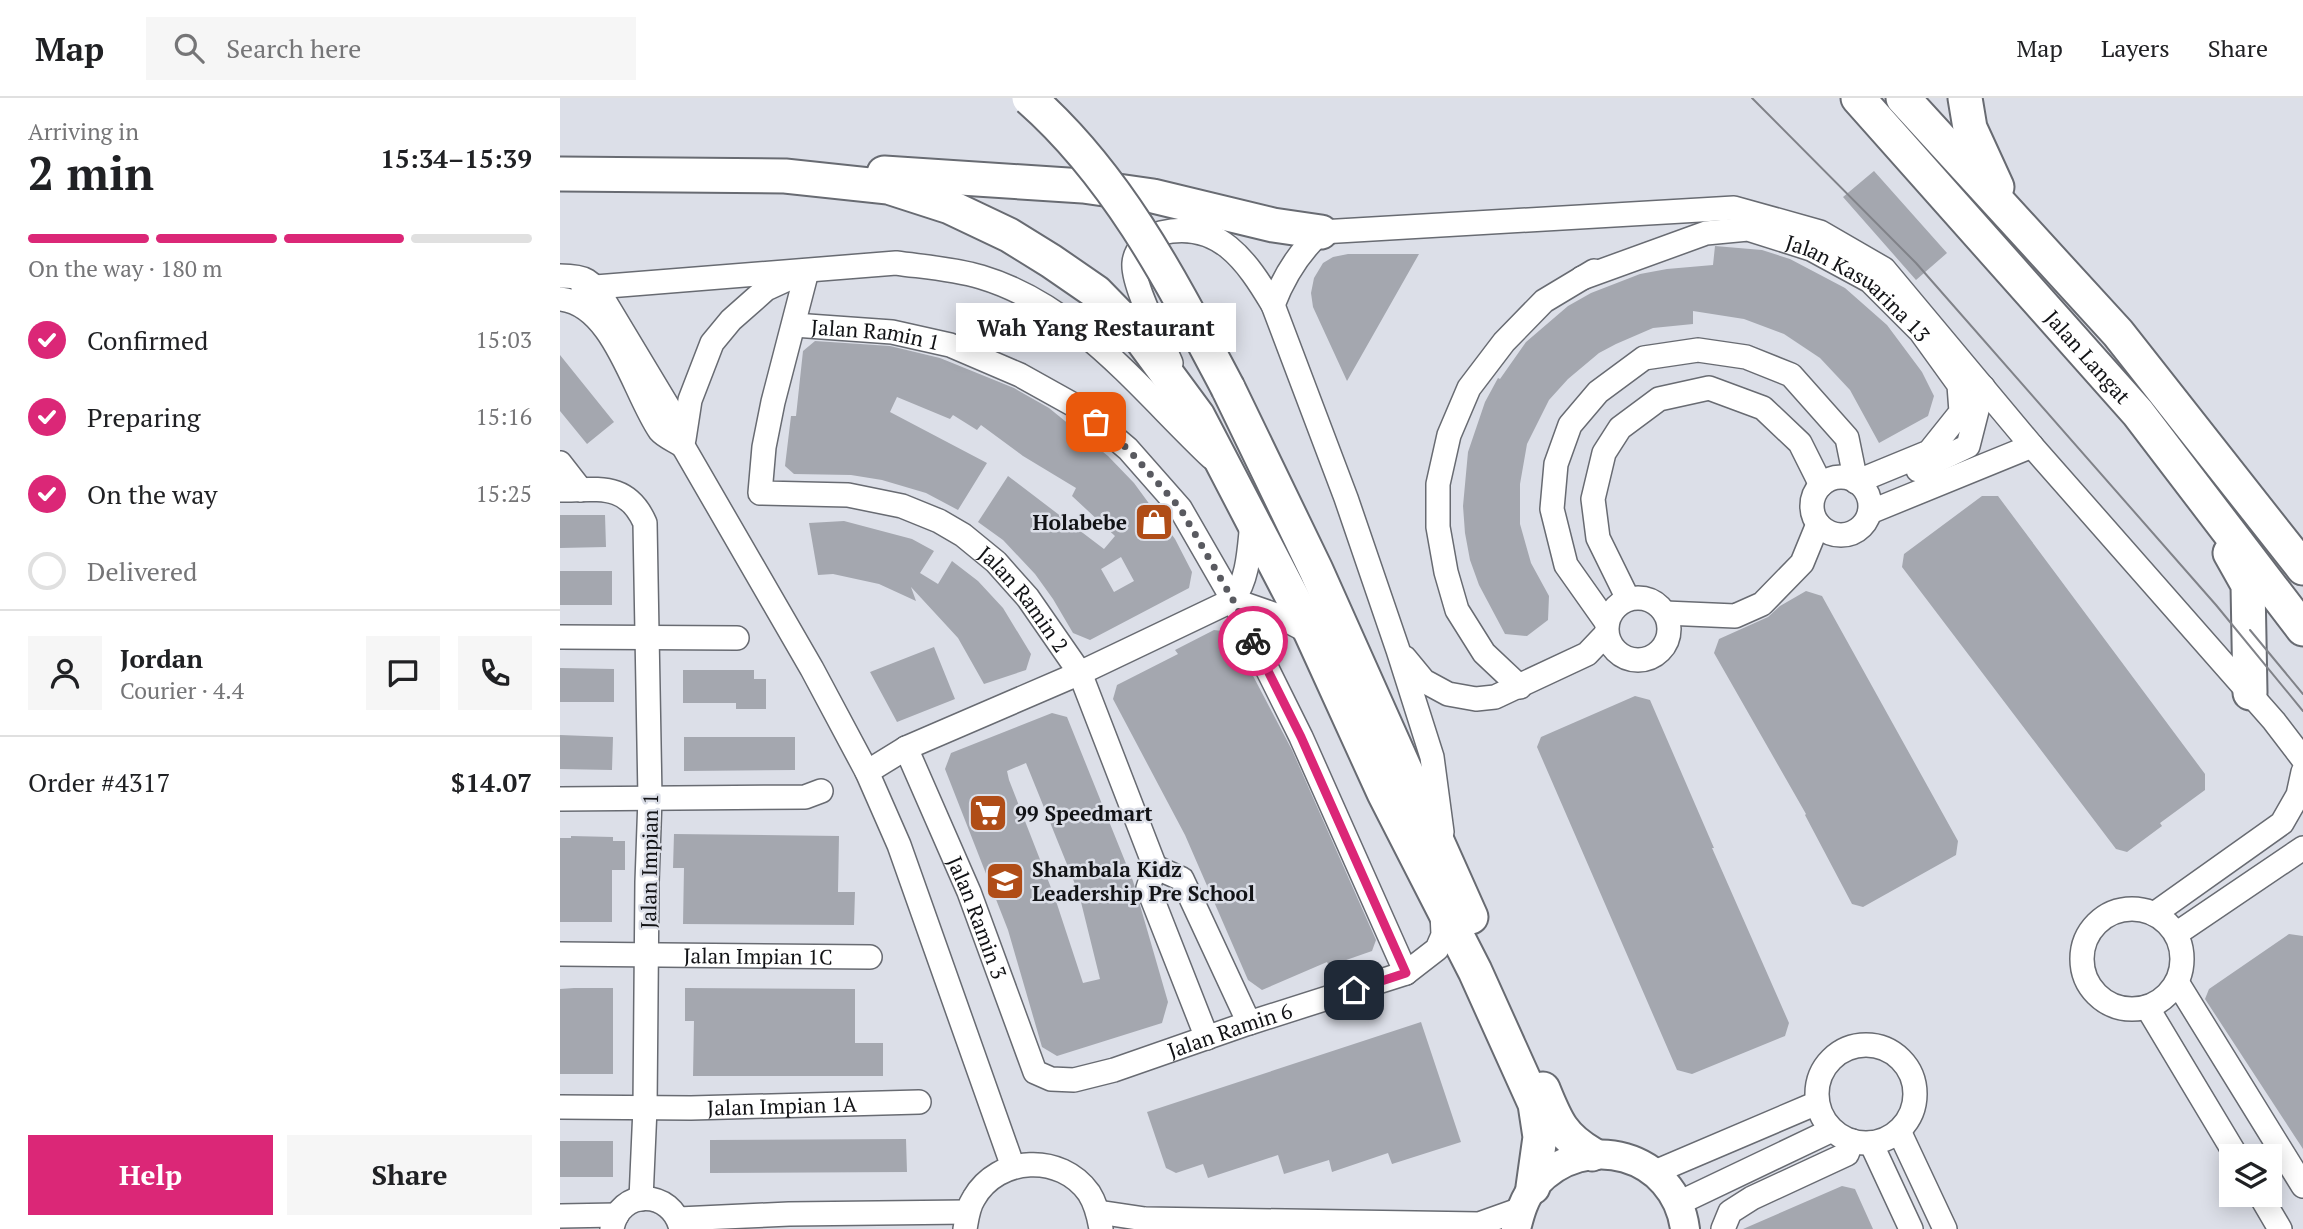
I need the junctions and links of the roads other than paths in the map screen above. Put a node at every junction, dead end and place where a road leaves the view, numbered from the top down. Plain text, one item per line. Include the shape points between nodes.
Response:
1 (1029, 98) edge
2 (1903, 98) edge
3 (1965, 98) edge
4 (1858, 99) edge
5 (560, 174) edge
6 (785, 176) junction
7 (1734, 208) junction
8 (2008, 211) junction
9 (1321, 232) junction
10 (807, 271) junction
11 (560, 276) edge
12 (1582, 278) junction
13 (595, 287) junction
14 (560, 292) edge
15 (560, 299) edge
16 (1273, 305) junction
17 (794, 325) junction
18 (1983, 387) junction
19 (1183, 393) junction
20 (683, 446) junction
21 (2032, 446) junction
22 (560, 463) edge
23 (2182, 469) junction
24 (1225, 470) junction
25 (1821, 485) junction
26 (570, 490) edge
27 (1865, 496) junction
28 (1252, 522) junction
29 (1818, 524) junction
30 (2303, 568) edge
31 (1628, 599) junction
32 (1233, 600) junction
33 (1665, 613) junction
34 (1606, 629) junction
35 (2303, 629) edge
36 (1311, 633) junction
37 (647, 636) junction
38 (560, 637) edge
39 (737, 638) dead end
40 (1398, 650) junction
41 (1080, 673) junction
42 (1520, 687) junction
43 (2250, 693) junction
44 (905, 748) junction
45 (2303, 759) edge
46 (867, 772) junction
47 (2303, 772) edge
48 (821, 791) dead end
49 (650, 798) junction
50 (560, 799) edge
51 (2303, 848) edge
52 (1445, 856) junction
53 (1156, 867) junction
54 (1442, 905) junction
55 (2154, 914) junction
56 (2176, 934) junction
57 (560, 954) edge
58 (647, 955) junction
59 (870, 957) dead end
60 (1406, 973) junction
61 (2177, 982) junction
62 (2147, 1007) junction
63 (1249, 1023) junction
64 (1207, 1038) junction
65 (1051, 1079) joint
66 (919, 1102) dead end
67 (1816, 1103) junction
68 (560, 1107) edge
69 (645, 1108) junction
70 (1899, 1131) junction
71 (1851, 1138) junction
72 (2229, 1144) edge
73 (1592, 1154) junction
74 (1013, 1167) junction
75 (1654, 1172) junction
76 (2303, 1185) edge
77 (641, 1199) junction
78 (2267, 1207) edge
79 (1524, 1208) edge
80 (560, 1216) edge
81 (1682, 1216) edge
82 (966, 1221) edge
83 (1100, 1221) edge
84 (614, 1222) edge
85 (789, 1222) edge
86 (841, 1222) edge
87 (680, 1224) edge
88 (1723, 1229) edge
89 (1911, 1229) edge
90 (1945, 1229) edge
91 (2280, 1229) edge

1 - 52 highway, bridge via 1093,164 1174,285 1316,570
2 - 8 highway, Jalan Langat
3 - 8 highway via 1970,128
4 - 23 highway, Jalan Langat via 2138,413
5 - 6 highway
6 - 9 highway via 880,173 1083,186
6 - 19 highway via 888,187 950,207 1009,235 1096,292 1139,336
7 - 9 street
7 - 12 street, Jalan Kasuarina 13 via 1633,249
7 - 18 street via 1820,232 1884,269
8 - 30 highway, Jalan Langat via 2118,334
9 - 16 street via 1292,265
10 - 13 street
10 - 17 street
10 - 20 street via 766,289 712,343 690,400
10 - 24 street via 897,263 982,277 1028,296 1071,324 1118,364
11 - 13 street via 579,276
12 - 27 street, Jalan Kasuarina 13 via 1706,233 1748,229 1811,249 1870,281 1920,331 1959,385 1961,412 1929,452
12 - 42 street, Jalan Kasuarina 13 via 1544,301 1504,342 1469,388 1449,435 1438,484 1438,527 1457,610 1484,653
13 - 14 street
13 - 20 street via 679,425
15 - 20 street via 582,306 606,330 661,433
16 - 19 street via 1244,262 1209,234 1173,230 1154,235 1138,251 1135,281
16 - 40 street
17 - 32 street, Jalan Ramin 1 via 892,332 950,345 1020,374 1081,409 1128,449 1180,508
17 - 41 street, Jalan Ramin 2 via 768,424 760,493 848,495 902,506 939,521 996,562 1028,598
18 - 21 street
18 - 27 street via 1968,446
19 - 24 highway
20 - 46 street
21 - 27 street
21 - 43 street
22 - 26 street
23 - 35 highway, Jalan Langat
23 - 43 highway via 2248,585
24 - 28 highway
25 - 27 street via 1838,477
25 - 29 street via 1813,499
25 - 31 street via 1800,443 1763,408 1709,388 1659,399 1620,428 1604,453 1593,499 1598,538
26 - 37 street, Jalan Impian 1 via 613,490 632,500 645,523
27 - 29 street via 1862,527 1836,535
27 - 34 street via 1847,438 1791,375 1746,357 1698,350 1644,358 1598,392 1570,425 1556,464 1552,509 1566,565
28 - 32 street via 1247,566
28 - 36 highway
29 - 33 street via 1802,563 1762,604 1735,616
31 - 33 street via 1649,600
31 - 34 street via 1614,608
32 - 36 street
32 - 41 street
32 - 60 street, Jalan Ramin 1 via 1301,737
33 - 34 street via 1669,636 1652,657 1633,661 1620,656 1609,643
34 - 42 street via 1587,654
36 - 54 highway via 1384,793
37 - 38 street
37 - 39 street
37 - 49 street, Jalan Impian 1
40 - 42 street via 1424,681 1448,694 1476,699
40 - 52 street via 1432,757
41 - 44 street
41 - 53 street, Jalan Ramin 2
43 - 45 street
44 - 46 street
44 - 65 street, Jalan Ramin 3 via 969,892 1035,1072
46 - 74 street via 899,845
47 - 55 street via 2298,795 2282,824
48 - 49 street via 805,797
49 - 50 street
49 - 58 street, Jalan Impian 1
51 - 56 street
52 - 73 highway via 1553,1114 1567,1138
53 - 63 street via 1182,879
53 - 64 street, Jalan Ramin 2 via 1148,888
54 - 60 street, Jalan Ramin 6 via 1443,935 1437,949
54 - 79 highway via 1535,1104 1540,1137
55 - 56 street
55 - 62 street via 2134,909 2113,912 2094,926 2082,953 2087,982 2100,998 2127,1009
56 - 61 street via 2182,958
57 - 58 street, Jalan Impian 1C
58 - 59 street, Jalan Impian 1C
58 - 69 street, Jalan Impian 1
60 - 63 street, Jalan Ramin 6
61 - 62 street via 2165,997
61 - 76 street
62 - 72 street
63 - 64 street, Jalan Ramin 6
64 - 65 street, Jalan Ramin 6 via 1114,1070 1074,1080
66 - 69 street, Jalan Impian 1A
67 - 70 street via 1817,1081 1837,1053 1861,1044 1883,1047 1902,1059 1916,1090 1912,1113
67 - 71 street via 1822,1118
67 - 75 street
68 - 69 street, Jalan Impian 1A
69 - 77 street, Jalan Impian 1
70 - 71 street via 1886,1139
70 - 90 street
71 - 81 street
71 - 88 street via 1847,1154 1752,1198 1730,1212
71 - 89 street
73 - 75 main road via 1635,1161
73 - 79 main road via 1550,1171
74 - 82 street via 984,1184
74 - 83 street via 1034,1164 1065,1172 1089,1193
75 - 81 main road via 1668,1186
77 - 84 street via 632,1201
77 - 87 street via 667,1205
78 - 91 street
79 - 83 street via 1479,1224
80 - 84 street
82 - 86 street
85 - 86 street
85 - 87 street

